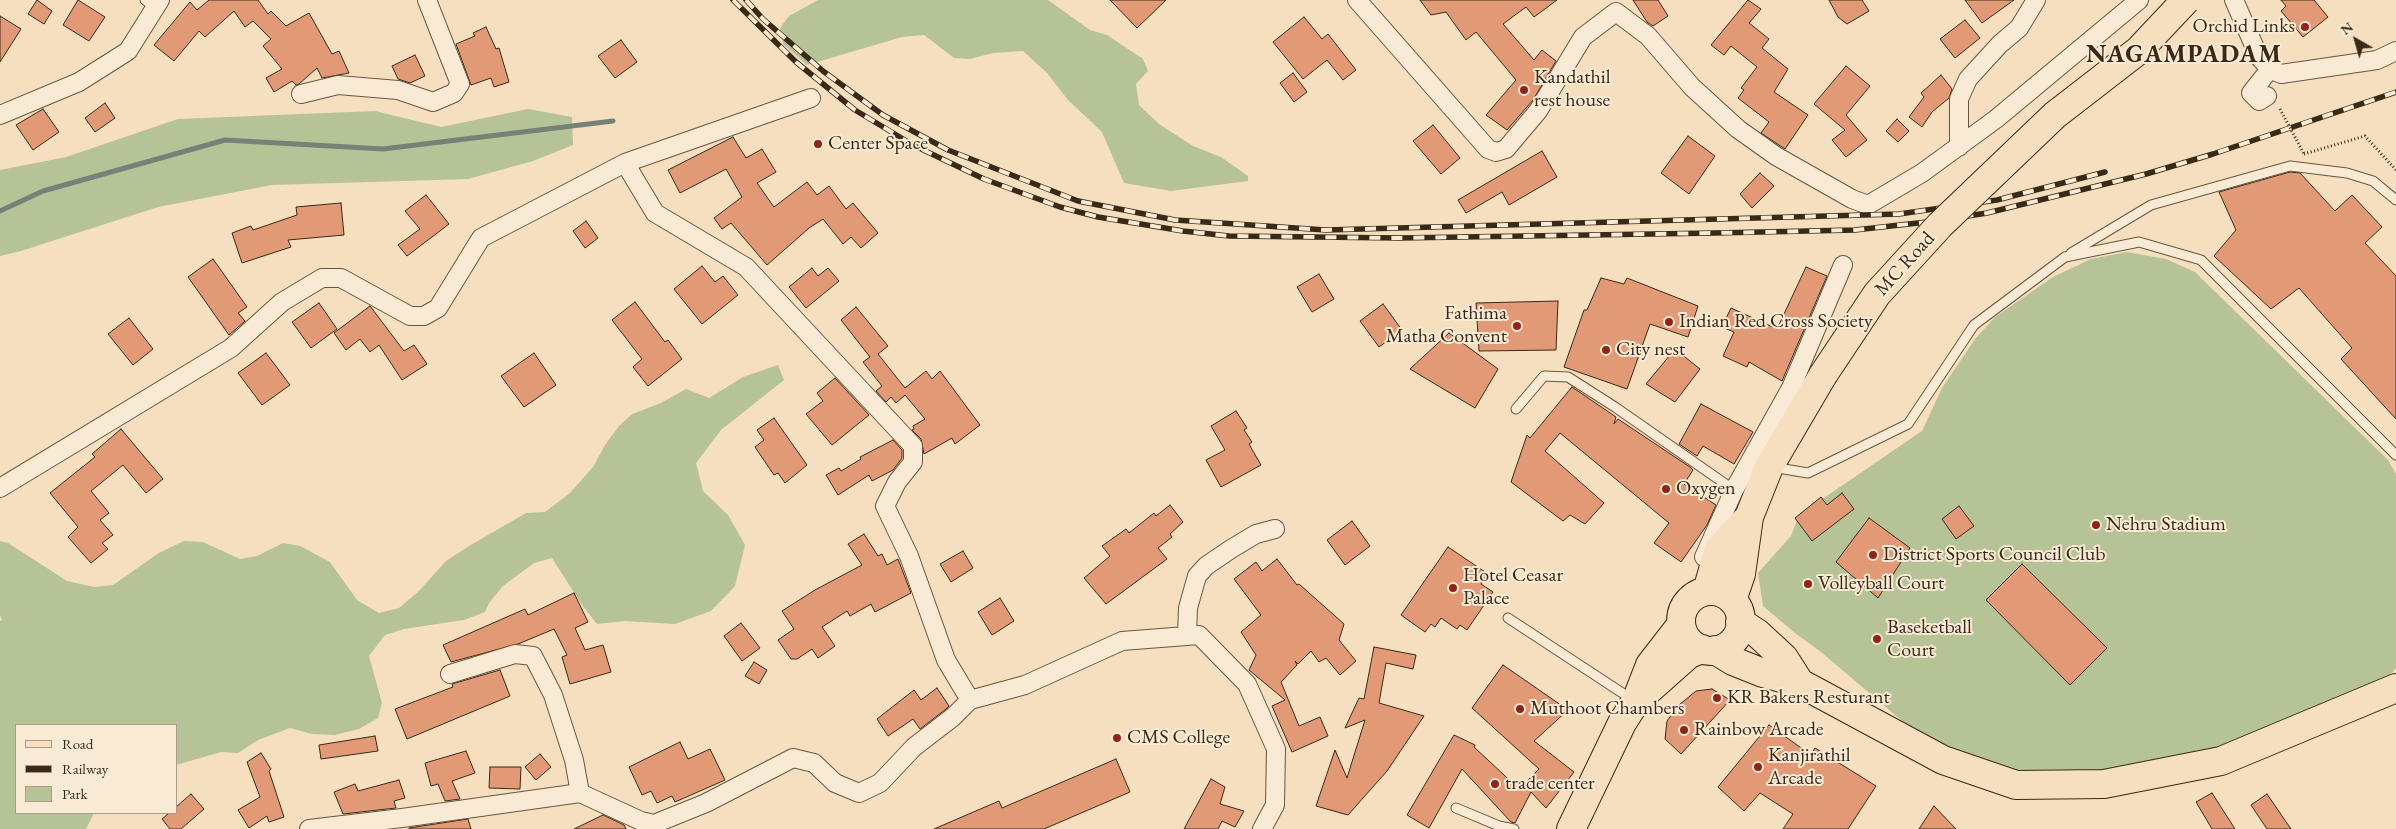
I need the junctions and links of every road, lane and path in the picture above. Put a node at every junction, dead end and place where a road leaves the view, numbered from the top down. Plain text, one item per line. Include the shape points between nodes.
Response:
1 (427, 0) edge
2 (1357, 0) edge
3 (2036, 0) edge
4 (2140, 0) edge
5 (2186, 0) edge
6 (2234, 0) edge
7 (153, 2) edge
8 (1617, 6) edge
9 (2396, 51) edge
10 (2270, 69) junction
11 (301, 94) dead end
12 (2267, 96) dead end
13 (810, 98) dead end
14 (2280, 109) dead end
15 (0, 116) edge
16 (1959, 147) junction
17 (625, 163) junction
18 (2396, 170) edge
19 (2396, 200) edge
20 (2065, 257) junction
21 (1843, 265) dead end
22 (1516, 409) dead end
23 (2396, 455) edge
24 (1769, 467) junction
25 (0, 488) edge
26 (1734, 490) junction
27 (1748, 517) junction
28 (1275, 529) dead end
29 (1707, 591) junction
30 (1736, 611) junction
31 (1508, 618) dead end
32 (1681, 625) junction
33 (1187, 636) junction
34 (1709, 650) junction
35 (450, 674) dead end
36 (1800, 682) junction
37 (2396, 688) edge
38 (970, 700) junction
39 (1636, 702) junction
40 (580, 793) junction
41 (1456, 808) dead end
42 (309, 829) edge
43 (1262, 829) edge
44 (1514, 829) edge
45 (1572, 829) edge

1 - 11 street via 460,84 454,93 433,102 398,90 338,85
2 - 8 street via 1488,149 1496,152 1506,150 1538,111 1583,37
3 - 16 street via 2019,28 1968,79 1959,99
4 - 16 street via 2030,94
5 - 24 main road, MC Road, bridge via 2139,50 2055,115 1940,225 1877,294 1823,375
6 - 10 street via 2259,57
7 - 15 street via 128,51 79,82
8 - 16 street via 1692,87 1738,129 1776,156 1852,199 1868,205
9 - 10 street via 2377,60 2281,74
10 - 12 street via 2251,93 2259,101
13 - 17 street
14 - 18 path, bridge via 2304,154 2365,136
17 - 25 street via 481,238 438,308 424,316 410,316 341,278 322,278 282,302 231,348
17 - 38 street via 655,213 746,267 913,446 913,462 897,482 885,506 909,556 946,660
19 - 20 lane via 2373,181 2347,173 2290,166 2151,205
20 - 23 lane via 2139,242 2201,260
20 - 24 lane via 1974,325 1908,424 1808,473
21 - 26 street via 1791,388
22 - 26 lane via 1544,376 1568,377
24 - 27 main road, MC Road
26 - 29 street via 1704,554
27 - 29 main road, MC Road via 1719,549
27 - 30 main road
28 - 33 street via 1256,534 1224,553 1197,576 1188,608
29 - 30 main road via 1725,594
29 - 32 main road via 1692,597 1687,603
30 - 34 main road via 1733,640
30 - 36 main road via 1784,658
31 - 39 lane
32 - 34 main road via 1688,640
32 - 39 main road via 1650,665
33 - 38 street via 1122,641 1026,685
33 - 43 street via 1199,634 1247,684 1276,749 1275,805
34 - 36 main road via 1763,673
34 - 39 main road via 1689,654
35 - 40 street via 515,654 533,656 553,694 574,760
36 - 37 main road via 1943,760 2016,785 2104,784 2221,761
38 - 40 street via 914,747 880,783 858,794 835,783 814,763 793,758 706,803 654,824
39 - 45 main road via 1622,724
40 - 42 street
41 - 44 lane

